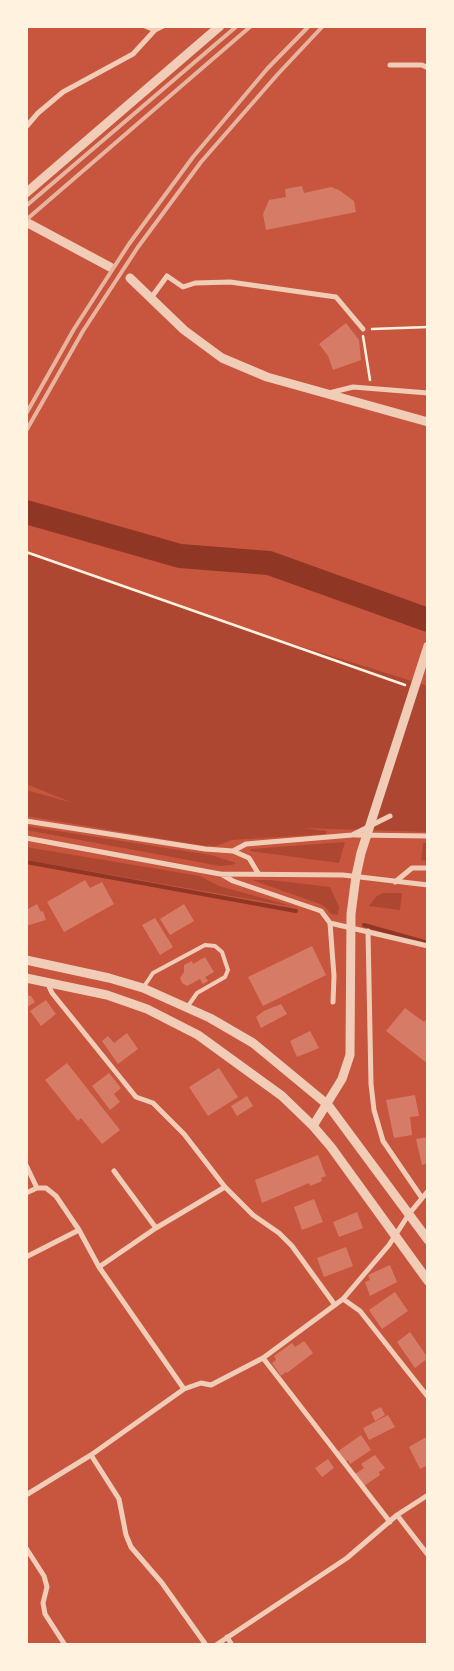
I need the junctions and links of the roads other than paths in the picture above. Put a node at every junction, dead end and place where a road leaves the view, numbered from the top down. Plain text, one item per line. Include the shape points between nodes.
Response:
1 (145, 26) edge
2 (163, 26) edge
3 (220, 26) edge
4 (155, 30) junction
5 (390, 65) dead end
6 (428, 68) edge
7 (26, 128) edge
8 (26, 193) edge
9 (26, 222) edge
10 (110, 267) dead end
11 (130, 278) dead end
12 (151, 298) junction
13 (363, 329) road end
14 (428, 393) edge
15 (326, 394) junction
16 (428, 422) edge
17 (428, 646) edge
18 (390, 816) dead end
19 (26, 821) edge
20 (352, 835) junction
21 (428, 836) edge
22 (26, 838) edge
23 (233, 851) junction
24 (428, 868) edge
25 (258, 873) junction
26 (220, 874) junction
27 (356, 876) junction
28 (395, 882) junction
29 (428, 885) edge
30 (330, 923) junction
31 (368, 931) junction
32 (428, 946) edge
33 (26, 960) edge
34 (26, 978) edge
35 (47, 982) junction
36 (143, 988) junction
37 (333, 1002) dead end
38 (188, 1008) junction
39 (328, 1105) junction
40 (313, 1126) junction
41 (26, 1165) edge
42 (114, 1171) dead end
43 (225, 1187) junction
44 (37, 1188) junction
45 (428, 1191) edge
46 (26, 1193) edge
47 (422, 1198) junction
48 (409, 1214) junction
49 (156, 1228) junction
50 (79, 1230) junction
51 (395, 1235) junction
52 (428, 1240) edge
53 (26, 1257) edge
54 (99, 1267) junction
55 (428, 1281) edge
56 (342, 1300) junction
57 (335, 1305) junction
58 (263, 1358) junction
59 (184, 1389) junction
60 (428, 1397) edge
61 (91, 1455) junction
62 (26, 1494) edge
63 (428, 1495) edge
64 (397, 1515) junction
65 (390, 1522) junction
66 (26, 1548) edge
67 (428, 1555) edge
68 (227, 1637) junction
69 (65, 1645) edge
70 (206, 1645) edge
71 (216, 1645) edge
72 (232, 1645) edge

1 - 4 street
2 - 4 street
3 - 8 street
4 - 7 street via 133,54 63,92 38,112
5 - 6 street via 422,65
9 - 10 street
11 - 12 street
12 - 13 street via 167,276 183,287 195,283 230,282 336,297
12 - 15 street via 184,330 222,358 267,377
14 - 15 street via 353,387
15 - 16 street
17 - 27 street
18 - 20 street
19 - 23 street
20 - 21 street
20 - 23 street via 246,844
22 - 26 street
23 - 25 street via 249,858
24 - 28 street via 412,868
25 - 26 street
25 - 27 street
26 - 30 street via 316,908
27 - 28 street
27 - 39 street via 351,914 350,1055
28 - 29 street
30 - 31 street
30 - 37 street
31 - 32 street
31 - 47 street via 374,1110 383,1141
33 - 36 street
34 - 35 street
35 - 40 street via 107,995 147,1009 198,1034 282,1096
35 - 43 street via 52,993 131,1092 153,1104 184,1134
36 - 38 street
36 - 38 lane via 153,973 205,945 215,946 222,952 228,970 225,977 197,993
38 - 39 street via 253,1043
39 - 40 street
39 - 48 street
40 - 51 street
41 - 44 street
42 - 49 street
43 - 49 street
43 - 57 street via 253,1215 292,1246
44 - 46 street
44 - 50 street via 46,1188 56,1196
45 - 47 street
47 - 48 street
48 - 51 street
48 - 52 street
49 - 54 street
50 - 53 street
50 - 54 street
51 - 55 street
51 - 56 street
54 - 59 street
56 - 57 street
56 - 60 street via 360,1311
57 - 58 street
58 - 59 street via 212,1385 201,1383
58 - 65 street
59 - 61 street
61 - 62 street
61 - 70 street via 119,1499 131,1547 162,1583
63 - 64 street
64 - 65 street
64 - 67 street
65 - 68 street via 347,1558
66 - 69 street via 44,1576 47,1587 42,1603 45,1614
68 - 71 street
68 - 72 street

